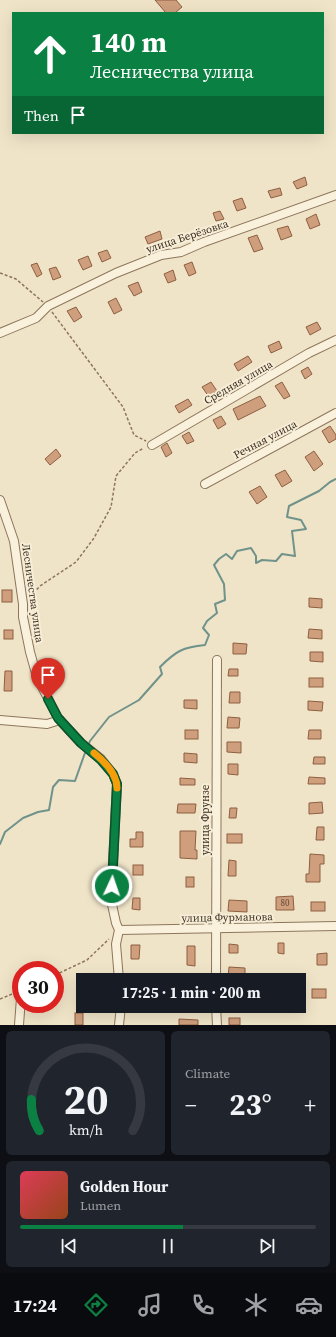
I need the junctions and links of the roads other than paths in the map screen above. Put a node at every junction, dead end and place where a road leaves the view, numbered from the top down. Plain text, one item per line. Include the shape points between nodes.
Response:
1 (336, 195) edge
2 (0, 333) edge
3 (336, 340) edge
4 (336, 413) edge
5 (152, 445) road end
6 (204, 484) dead end
7 (0, 500) edge
8 (217, 660) dead end
9 (0, 720) edge
10 (60, 720) junction
11 (336, 926) edge
12 (215, 928) junction
13 (119, 930) junction
14 (118, 973) edge
15 (216, 973) edge
16 (20, 1013) edge
17 (120, 1013) edge
18 (216, 1013) edge
19 (19, 1025) edge
20 (119, 1025) edge
21 (217, 1025) edge

1 - 2 street, улица Берёзовка via 181,252 161,254 48,306 36,318
3 - 5 street, Средняя улица via 309,353
4 - 6 street, Речная улица
7 - 10 street, Лесничества улица via 14,541 30,652 37,677
8 - 12 street, улица Фрунзе
9 - 10 street via 47,724
10 - 13 street, Лесничества улица via 101,760 113,774 117,784 111,900
11 - 12 street, улица Фурманова
12 - 13 street, улица Фурманова
12 - 15 street, улица Фрунзе
13 - 14 street via 116,944
16 - 19 street
17 - 20 street
18 - 21 street

